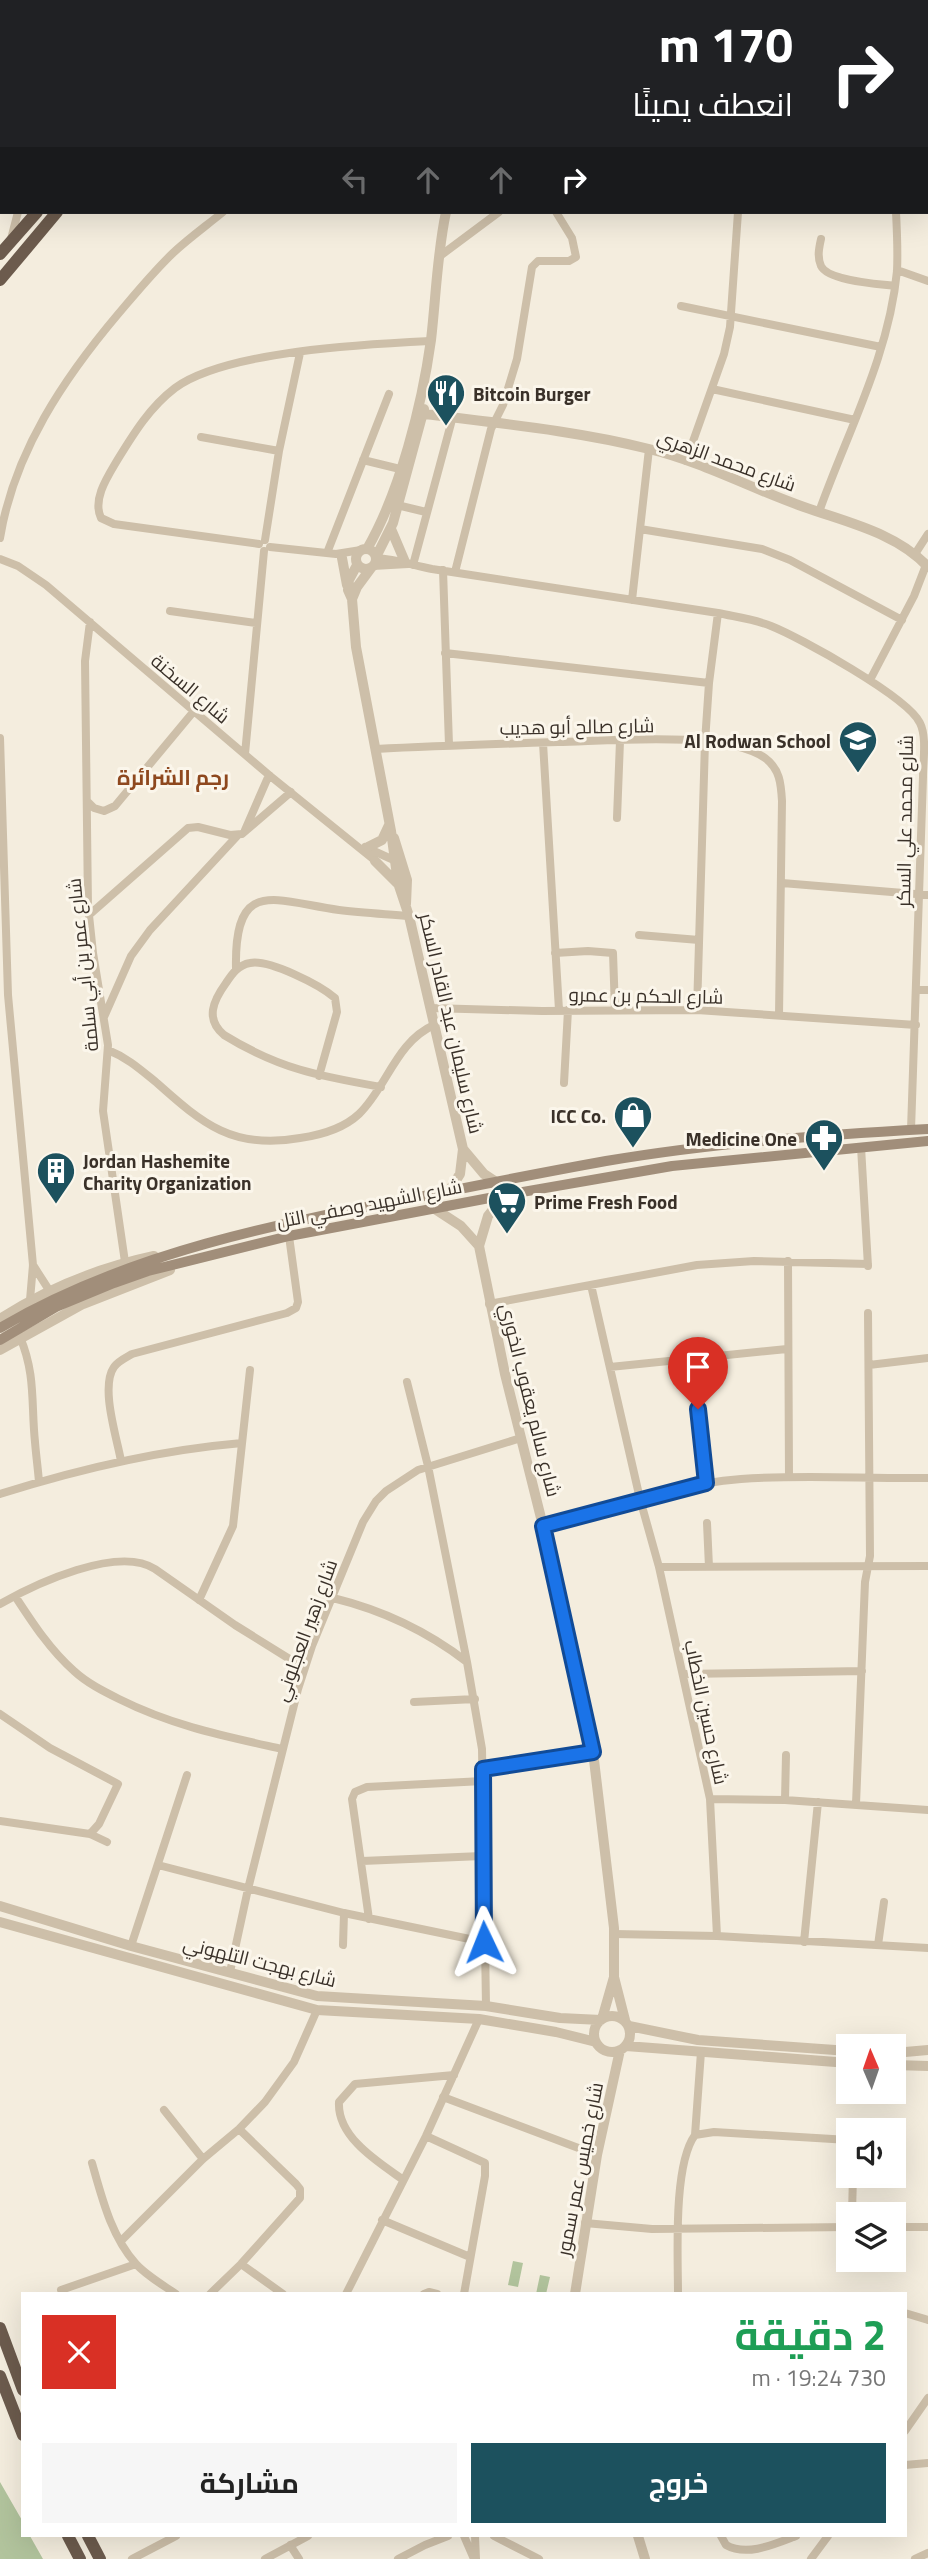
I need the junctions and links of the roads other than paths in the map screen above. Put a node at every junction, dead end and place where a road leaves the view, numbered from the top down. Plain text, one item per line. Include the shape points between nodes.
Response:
1 (17, 214) edge
2 (34, 214) edge
3 (38, 214) edge
4 (55, 214) edge
5 (220, 214) edge
6 (446, 214) edge
7 (496, 214) edge
8 (557, 214) edge
9 (738, 214) edge
10 (896, 214) edge
11 (45, 224) junction
12 (821, 239) dead end
13 (10, 241) junction
14 (0, 254) edge
15 (440, 256) junction
16 (897, 270) junction
17 (0, 280) edge
18 (928, 281) edge
19 (895, 286) junction
20 (681, 306) dead end
21 (732, 317) junction
22 (430, 341) junction
23 (881, 347) junction
24 (300, 353) junction
25 (712, 389) junction
26 (389, 394) dead end
27 (420, 413) junction
28 (453, 416) junction
29 (855, 420) junction
30 (494, 422) junction
31 (201, 437) dead end
32 (649, 449) junction
33 (279, 451) junction
34 (363, 460) junction
35 (686, 461) junction
36 (400, 469) junction
37 (397, 505) junction
38 (4, 506) edge
39 (426, 512) junction
40 (819, 512) junction
41 (391, 528) junction
42 (640, 529) junction
43 (928, 534) edge
44 (0, 538) edge
45 (265, 545) junction
46 (364, 550) junction
47 (915, 554) junction
48 (335, 555) junction
49 (0, 559) edge
50 (374, 562) junction
51 (357, 564) junction
52 (409, 564) junction
53 (927, 566) edge
54 (443, 570) junction
55 (455, 572) junction
56 (350, 594) junction
57 (632, 600) junction
58 (170, 611) dead end
59 (718, 613) junction
60 (902, 620) junction
61 (90, 622) junction
62 (256, 623) junction
63 (445, 653) junction
64 (870, 680) junction
65 (709, 682) junction
66 (194, 711) junction
67 (0, 738) edge
68 (620, 741) junction
69 (705, 742) junction
70 (543, 743) junction
71 (449, 745) junction
72 (376, 749) junction
73 (245, 754) junction
74 (269, 775) junction
75 (925, 791) edge
76 (291, 792) junction
77 (88, 802) junction
78 (617, 818) dead end
79 (390, 828) junction
80 (241, 834) junction
81 (363, 847) junction
82 (375, 861) joint
83 (399, 870) junction
84 (782, 883) junction
85 (923, 895) edge
86 (89, 915) junction
87 (409, 916) junction
88 (3, 929) edge
89 (639, 935) dead end
90 (699, 940) junction
91 (555, 953) junction
92 (236, 969) junction
93 (916, 990) junction
94 (928, 990) edge
95 (430, 1008) junction
96 (564, 1010) junction
97 (615, 1010) junction
98 (697, 1010) junction
99 (779, 1015) junction
100 (104, 1019) junction
101 (434, 1025) junction
102 (916, 1025) junction
103 (108, 1050) junction
104 (319, 1076) junction
105 (564, 1083) dead end
106 (381, 1087) junction
107 (928, 1129) edge
108 (911, 1130) junction
109 (928, 1141) edge
110 (751, 1143) junction
111 (729, 1145) junction
112 (860, 1147) junction
113 (463, 1149) junction
114 (753, 1157) junction
115 (731, 1159) junction
116 (496, 1182) junction
117 (449, 1191) junction
118 (505, 1195) junction
119 (435, 1209) junction
120 (289, 1236) junction
121 (479, 1246) junction
122 (195, 1247) junction
123 (201, 1258) junction
124 (788, 1261) junction
125 (125, 1262) junction
126 (33, 1265) junction
127 (114, 1279) junction
128 (591, 1285) junction
129 (49, 1290) junction
130 (30, 1300) junction
131 (489, 1304) junction
132 (869, 1312) dead end
133 (0, 1319) edge
134 (0, 1328) edge
135 (20, 1337) junction
136 (0, 1340) edge
137 (787, 1349) junction
138 (0, 1350) edge
139 (928, 1358) edge
140 (692, 1360) junction
141 (869, 1365) junction
142 (610, 1367) junction
143 (250, 1370) dead end
144 (407, 1382) dead end
145 (521, 1438) junction
146 (242, 1443) junction
147 (121, 1461) junction
148 (428, 1466) junction
149 (789, 1478) junction
150 (870, 1479) junction
151 (928, 1479) edge
152 (40, 1482) junction
153 (706, 1483) junction
154 (0, 1494) edge
155 (640, 1499) junction
156 (707, 1523) dead end
157 (543, 1526) junction
158 (869, 1566) junction
159 (928, 1566) edge
160 (659, 1567) junction
161 (709, 1567) junction
162 (15, 1595) junction
163 (333, 1598) junction
164 (199, 1600) junction
165 (0, 1604) edge
166 (467, 1662) junction
167 (304, 1668) junction
168 (862, 1671) junction
169 (684, 1674) junction
170 (475, 1699) junction
171 (414, 1702) dead end
172 (0, 1714) edge
173 (282, 1749) junction
174 (593, 1752) junction
175 (786, 1755) dead end
176 (483, 1769) junction
177 (187, 1775) dead end
178 (483, 1781) junction
179 (710, 1799) junction
180 (785, 1800) junction
181 (818, 1802) junction
182 (856, 1804) junction
183 (928, 1810) edge
184 (0, 1821) edge
185 (90, 1834) junction
186 (107, 1842) dead end
187 (482, 1856) junction
188 (362, 1861) junction
189 (158, 1864) junction
190 (247, 1889) junction
191 (884, 1902) dead end
192 (0, 1906) edge
193 (344, 1913) junction
194 (369, 1919) junction
195 (0, 1922) edge
196 (614, 1934) junction
197 (717, 1936) junction
198 (484, 1942) junction
199 (804, 1942) junction
200 (343, 1945) dead end
201 (878, 1945) junction
202 (131, 1946) junction
203 (928, 1948) edge
204 (230, 1972) junction
205 (614, 1977) junction
206 (486, 2006) junction
207 (317, 2010) junction
208 (479, 2019) junction
209 (601, 2019) junction
210 (627, 2023) junction
211 (596, 2042) junction
212 (623, 2048) junction
213 (836, 2050) edge
214 (928, 2050) edge
215 (701, 2052) junction
216 (906, 2052) edge
217 (836, 2062) edge
218 (906, 2065) edge
219 (928, 2066) edge
220 (454, 2075) junction
221 (443, 2097) junction
222 (164, 2110) dead end
223 (239, 2129) junction
224 (695, 2135) junction
225 (426, 2136) junction
226 (836, 2139) edge
227 (597, 2155) junction
228 (203, 2159) junction
229 (92, 2163) dead end
230 (402, 2179) junction
231 (382, 2220) junction
232 (928, 2220) edge
233 (586, 2223) junction
234 (836, 2227) edge
235 (906, 2227) edge
236 (913, 2227) junction
237 (928, 2227) edge
238 (678, 2230) junction
239 (121, 2241) junction
240 (470, 2257) junction
241 (136, 2264) junction
242 (241, 2264) junction
243 (61, 2290) dead end
244 (173, 2292) edge
245 (212, 2292) edge
246 (280, 2292) edge
247 (347, 2292) edge
248 (464, 2292) edge
249 (575, 2292) edge
250 (678, 2292) edge
251 (907, 2315) edge
252 (928, 2320) edge
253 (0, 2328) edge
254 (0, 2376) edge
255 (21, 2385) edge
256 (928, 2398) edge
257 (907, 2428) edge
258 (21, 2430) edge
259 (907, 2463) edge
260 (928, 2463) edge
261 (69, 2537) edge
262 (89, 2537) edge
263 (174, 2537) edge
264 (306, 2537) edge
265 (446, 2537) edge
266 (464, 2537) edge
267 (474, 2537) edge
268 (498, 2537) edge
269 (638, 2537) edge
270 (722, 2537) edge
271 (793, 2537) edge
272 (827, 2537) edge
273 (290, 2545) junction
274 (764, 2548) junction
275 (928, 2553) edge
276 (80, 2559) edge
277 (100, 2559) edge
278 (132, 2559) edge
279 (265, 2559) edge
280 (299, 2559) edge
281 (398, 2559) edge
282 (475, 2559) edge
283 (539, 2559) edge
284 (645, 2559) edge
285 (758, 2559) edge
286 (811, 2559) edge
287 (915, 2559) edge

1 - 13 street
2 - 13 highway
3 - 11 street
4 - 11 highway
5 - 38 street via 155,272 74,369 45,414
6 - 15 street
7 - 15 street
8 - 30 street via 576,253 573,260 538,261 531,267 517,359
9 - 21 street
10 - 16 street
11 - 17 highway
12 - 19 street via 820,265 829,274
13 - 14 highway
15 - 22 street
16 - 18 street
16 - 19 street
19 - 23 street
20 - 21 street
21 - 23 street
21 - 25 street
22 - 24 street
22 - 27 street
23 - 29 street
24 - 33 street
24 - 45 street via 229,364 176,388 143,421 98,500 101,518 114,524
25 - 29 street
25 - 35 street
26 - 34 street
27 - 28 street, شارع محمد الزهري
27 - 36 street
27 - 37 street
28 - 30 street, شارع محمد الزهري
28 - 39 street
29 - 40 street
30 - 32 street, شارع محمد الزهري
30 - 55 street
31 - 33 street
32 - 35 street, شارع محمد الزهري
32 - 42 street
33 - 45 street
34 - 36 street
34 - 48 street
35 - 40 street, شارع محمد الزهري
36 - 46 street via 385,517
37 - 39 street
37 - 41 street
38 - 44 street
39 - 52 street
40 - 47 street, شارع محمد الزهري via 882,535
41 - 50 street
41 - 52 street
42 - 57 street
42 - 60 street via 790,559
43 - 47 street
45 - 48 street
45 - 62 street
46 - 48 street
46 - 50 street via 373,552
46 - 51 street via 356,558
47 - 53 street, شارع محمد الزهري
48 - 51 street
48 - 56 street
49 - 61 street, شارع السخنة via 25,570
50 - 51 street via 362,569
50 - 52 street, شارع محمد علي السكر
50 - 56 street
51 - 56 street, شارع سليمان عبد القادر السكر via 349,580
52 - 54 street, شارع محمد علي السكر
53 - 60 street
54 - 55 street, شارع محمد علي السكر
54 - 63 street
55 - 57 street, شارع محمد علي السكر
56 - 72 street, شارع سليمان عبد القادر السكر
57 - 59 street, شارع محمد علي السكر
58 - 62 street
59 - 64 street, شارع محمد علي السكر via 780,630
59 - 65 street
60 - 64 street
61 - 66 street, شارع السخنة
61 - 77 street, شارع عمر بن أبي سلمة via 85,661
62 - 73 street
63 - 65 street
63 - 71 street
64 - 75 street, شارع محمد علي السكر via 920,723
65 - 69 street
66 - 73 street, شارع السخنة
66 - 77 street via 115,806 104,811
67 - 88 street
68 - 69 street, شارع صالح أبو هديب
68 - 70 street, شارع صالح أبو هديب
68 - 78 street
69 - 84 street, شارع صالح أبو هديب via 754,753 769,762 779,776
69 - 90 street
70 - 71 street, شارع صالح أبو هديب
70 - 91 street, شارع الحكم بن عمرو
71 - 72 street, شارع صالح أبو هديب
72 - 79 street, شارع سليمان عبد القادر السكر
73 - 74 street, شارع السخنة
74 - 76 street, شارع السخنة
74 - 80 street
75 - 85 street, شارع محمد علي السكر
76 - 80 street
76 - 81 street, شارع السخنة
77 - 86 street, شارع عمر بن أبي سلمة
79 - 81 street via 382,840
79 - 83 street, شارع سليمان عبد القادر السكر
80 - 86 street via 188,828
80 - 100 street via 150,930 131,956
81 - 82 street, شارع السخنة
81 - 83 street, شارع السخنة
82 - 83 street
83 - 87 street, شارع سليمان عبد القادر السكر
84 - 85 street
84 - 99 street, شارع صالح أبو هديب
85 - 93 street, شارع محمد علي السكر
86 - 100 street, شارع عمر بن أبي سلمة
87 - 92 street via 261,900 243,918
87 - 95 street, شارع سليمان عبد القادر السكر
88 - 126 street
89 - 90 street
90 - 98 street
91 - 96 street, شارع الحكم بن عمرو
91 - 97 street via 613,953
92 - 104 street via 212,1008 217,1029 265,1058
92 - 104 street via 247,963 266,964 335,998 337,1012
93 - 94 street
93 - 102 street, شارع محمد علي السكر
95 - 96 street
95 - 101 street, شارع سليمان عبد القادر السكر
96 - 97 street, شارع الحكم بن عمرو
96 - 105 street
97 - 98 street, شارع الحكم بن عمرو
98 - 99 street, شارع الحكم بن عمرو
99 - 102 street, شارع الحكم بن عمرو
100 - 103 street, شارع عمر بن أبي سلمة
101 - 106 street via 411,1040
101 - 113 street, شارع سليمان عبد القادر السكر
102 - 108 street, شارع محمد علي السكر
103 - 106 street via 129,1060 204,1123 250,1140 292,1140 333,1130 356,1116
103 - 125 street, شارع عمر بن أبي سلمة via 103,1111
104 - 106 street
107 - 108 main road, شارع الشهيد وصفي التل
108 - 110 main road, شارع الشهيد وصفي التل
109 - 112 main road, شارع الشهيد وصفي التل
110 - 111 main road, شارع الشهيد وصفي التل
110 - 114 main road
111 - 115 main road
111 - 116 main road, شارع الشهيد وصفي التل
112 - 114 main road, شارع الشهيد وصفي التل
112 - 124 street via 868,1267
113 - 116 street, شارع سليمان عبد القادر السكر
113 - 117 street, شارع سليمان عبد القادر السكر via 460,1174
114 - 115 main road, شارع الشهيد وصفي التل
115 - 118 main road, شارع الشهيد وصفي التل
116 - 117 main road, شارع الشهيد وصفي التل
117 - 122 main road, شارع الشهيد وصفي التل via 261,1228
118 - 119 main road, شارع الشهيد وصفي التل
118 - 121 street, شارع سالم يعقوب الخوري via 488,1216
119 - 120 main road, شارع الشهيد وصفي التل
119 - 121 street via 461,1226
120 - 123 main road, شارع الشهيد وصفي التل
120 - 147 street via 296,1308 132,1354 114,1365 109,1379 110,1404
121 - 131 street, شارع سالم يعقوب الخوري
122 - 125 street
122 - 127 main road, شارع الشهيد وصفي التل
123 - 127 main road, شارع الشهيد وصفي التل
123 - 135 street via 83,1304
124 - 128 street via 697,1265
124 - 137 street
125 - 129 street
126 - 129 street
126 - 130 street
127 - 134 main road, شارع الشهيد وصفي التل via 39,1306
127 - 136 main road, شارع الشهيد وصفي التل
128 - 131 street
128 - 142 street, شارع حسين الخطاب
129 - 130 street
130 - 133 street
131 - 145 street, شارع سالم يعقوب الخوري
132 - 141 street
135 - 138 street
135 - 152 street via 34,1388
137 - 140 street
137 - 149 street
139 - 141 street
140 - 142 street
140 - 153 street
141 - 150 street
142 - 155 street, شارع حسين الخطاب
143 - 146 street
144 - 148 street
145 - 148 street, شارع زهير العجلوني
145 - 157 street, شارع سالم يعقوب الخوري
146 - 147 street
146 - 164 street via 233,1526
147 - 152 street
148 - 163 street, شارع زهير العجلوني via 395,1483 376,1502 363,1522
148 - 166 street
149 - 150 street
149 - 153 street
150 - 151 street
150 - 158 street
152 - 154 street
153 - 155 street
155 - 157 street
155 - 160 street, شارع حسين الخطاب
156 - 161 street
157 - 174 street, شارع سالم يعقوب الخوري
158 - 159 street
158 - 161 street
158 - 168 street
160 - 161 street
160 - 169 street, شارع حسين الخطاب
162 - 164 street via 65,1574 130,1560 146,1563
162 - 165 street
162 - 173 street via 54,1650 86,1681 177,1725
163 - 166 street via 369,1606
163 - 167 street, شارع زهير العجلوني
164 - 167 street
166 - 170 street
167 - 173 street, شارع زهير العجلوني
168 - 169 street
168 - 182 street
169 - 179 street, شارع حسين الخطاب
170 - 171 street
170 - 176 street
172 - 185 street via 50,1748 118,1784
173 - 190 street, شارع زهير العجلوني
174 - 176 street
174 - 196 street, شارع سالم يعقوب الخوري
175 - 180 street
176 - 178 street
177 - 189 street
178 - 187 street
178 - 188 street via 368,1787 355,1792 352,1799
179 - 180 street
179 - 197 street, شارع حسين الخطاب
180 - 181 street
181 - 182 street
181 - 199 street
182 - 183 street
184 - 185 street
185 - 186 street
187 - 188 street
187 - 198 street
188 - 194 street
189 - 190 street
189 - 202 street
190 - 193 street
190 - 204 street, شارع زهير العجلوني
191 - 201 street
192 - 202 street, شارع بهجت التلهوني
193 - 194 street
193 - 200 street
194 - 198 street
195 - 207 street, شارع بهجت التلهوني
196 - 197 street
196 - 205 street, شارع سالم يعقوب الخوري
197 - 199 street
198 - 206 street
199 - 201 street
201 - 203 street
202 - 204 street, شارع بهجت التلهوني
204 - 206 street, شارع بهجت التلهوني via 317,1996
205 - 209 street, شارع سالم يعقوب الخوري
205 - 210 street, شارع سالم يعقوب الخوري
206 - 209 street, شارع بهجت التلهوني via 560,2018
207 - 208 street, شارع بهجت التلهوني
207 - 223 street via 285,2076
208 - 211 street, شارع بهجت التلهوني
208 - 220 street
209 - 210 street via 611,2015
209 - 211 street via 594,2030
210 - 212 street via 630,2036
210 - 213 street via 698,2040
211 - 212 street via 606,2051
212 - 215 street
212 - 227 street, شارع خميس عمر سمور
214 - 216 street
215 - 217 street
215 - 224 street
218 - 219 street
220 - 221 street
220 - 230 street via 355,2084 339,2102 340,2118 358,2144
221 - 225 street
221 - 227 street
222 - 228 street
223 - 228 street
223 - 242 street via 300,2193 298,2202
224 - 226 street via 713,2132
224 - 238 street via 686,2150
225 - 230 street
225 - 240 street via 485,2163
227 - 233 street, شارع خميس عمر سمور
228 - 239 street
229 - 239 street via 111,2225
230 - 231 street
231 - 240 street
231 - 247 street
232 - 236 street
233 - 238 street
233 - 249 street, شارع خميس عمر سمور
234 - 238 street
235 - 236 street
236 - 237 street
238 - 250 street
239 - 241 street
240 - 248 street
241 - 243 street
241 - 244 street
242 - 245 street
242 - 246 street
251 - 252 street
253 - 255 highway
254 - 258 highway
256 - 257 street
259 - 260 street
261 - 276 highway
262 - 277 highway
263 - 278 street
264 - 273 street
265 - 281 street
266 - 282 street
267 - 282 street
268 - 283 street
269 - 284 street
270 - 274 street via 732,2549
271 - 274 street
272 - 286 street
273 - 279 street
273 - 280 street
274 - 285 street
275 - 287 street

